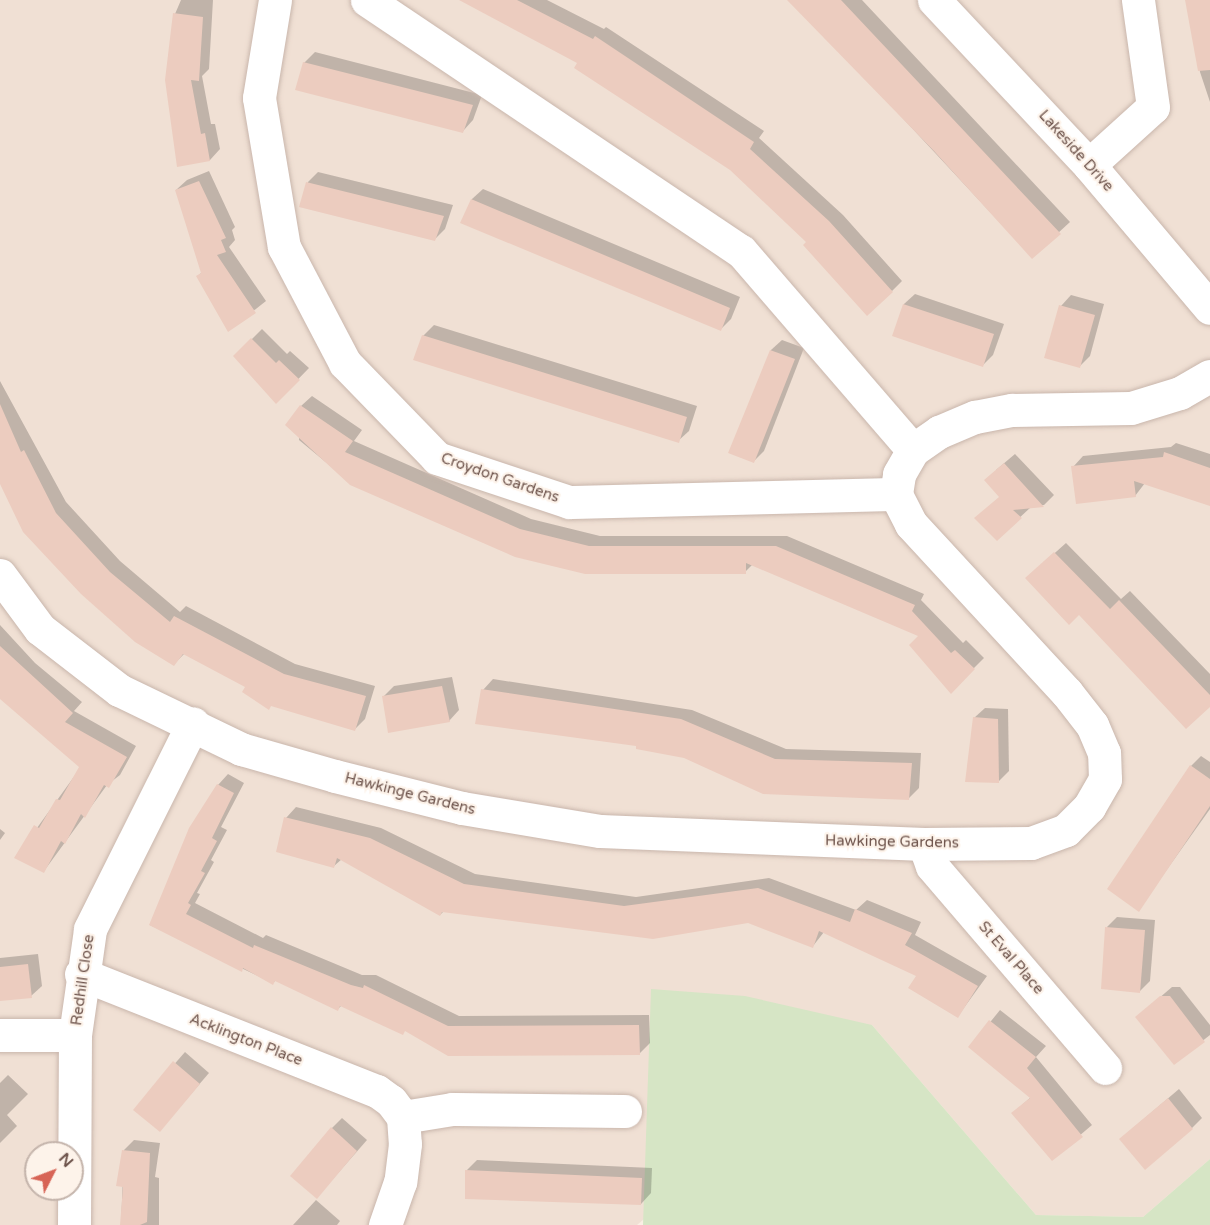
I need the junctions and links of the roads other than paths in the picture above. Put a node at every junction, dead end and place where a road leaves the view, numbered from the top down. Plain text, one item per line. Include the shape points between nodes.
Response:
1 (275, 0) edge
2 (367, 0) edge
3 (934, 0) edge
4 (1138, 0) edge
5 (1089, 165) junction
6 (1210, 308) edge
7 (1210, 376) edge
8 (913, 450) junction
9 (896, 494) junction
10 (0, 575) edge
11 (194, 723) junction
12 (924, 844) junction
13 (81, 974) junction
14 (0, 1035) edge
15 (75, 1035) junction
16 (1105, 1068) dead end
17 (625, 1111) dead end
18 (403, 1117) junction
19 (74, 1225) edge
20 (386, 1225) edge

1 - 9 street, Croydon Gardens via 259,98 284,248 345,363 437,458 568,502
2 - 8 street via 741,250
3 - 5 street, Lakeside Drive
4 - 5 street via 1153,106
5 - 6 street, Lakeside Drive
7 - 8 street via 1180,393 1131,408 1012,410 975,417 939,432
8 - 9 street via 899,474
9 - 12 street, Hawkinge Gardens via 911,524 1092,724 1104,753 1105,779 1089,807 1066,830 1030,843
10 - 11 street, Hawkinge Gardens via 40,629 119,690
11 - 12 street, Hawkinge Gardens via 241,749 335,776 462,808 600,831
11 - 13 street, Redhill Close via 90,929
12 - 16 street, St Eval Place via 932,866
13 - 15 street, Redhill Close
13 - 18 street, Acklington Place via 377,1091
14 - 15 street
15 - 19 street, Redhill Close
17 - 18 street via 452,1109
18 - 20 street via 405,1143 400,1182

